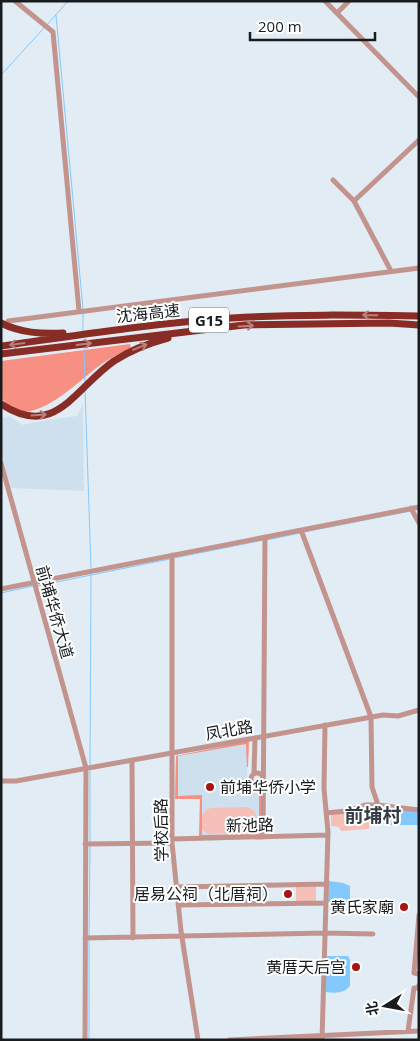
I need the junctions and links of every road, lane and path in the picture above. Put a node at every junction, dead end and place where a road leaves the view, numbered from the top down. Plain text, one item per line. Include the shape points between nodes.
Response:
1 (15, 1) edge
2 (325, 1) edge
3 (349, 1) edge
4 (337, 13) junction
5 (419, 96) edge
6 (419, 140) edge
7 (334, 180) dead end
8 (354, 201) junction
9 (419, 268) edge
10 (391, 271) junction
11 (81, 311) junction
12 (419, 316) edge
13 (5, 322) edge
14 (419, 325) edge
15 (109, 331) junction
16 (187, 332) junction
17 (1, 346) edge
18 (1, 354) edge
19 (1, 404) edge
20 (1, 463) edge
21 (419, 506) edge
22 (412, 510) junction
23 (419, 523) edge
24 (302, 532) junction
25 (265, 539) junction
26 (172, 558) junction
27 (34, 585) junction
28 (1, 590) edge
29 (419, 710) edge
30 (372, 717) junction
31 (325, 725) junction
32 (263, 736) junction
33 (255, 738) junction
34 (173, 753) junction
35 (132, 760) junction
36 (88, 768) junction
37 (254, 774) junction
38 (263, 779) junction
39 (1, 781) edge
40 (378, 805) junction
41 (419, 810) edge
42 (326, 813) junction
43 (328, 835) junction
44 (263, 837) junction
45 (172, 841) junction
46 (88, 844) junction
47 (132, 844) junction
48 (327, 884) junction
49 (176, 887) junction
50 (326, 903) junction
51 (178, 905) junction
52 (419, 915) edge
53 (326, 933) junction
54 (373, 934) dead end
55 (182, 937) junction
56 (88, 938) junction
57 (133, 938) junction
58 (419, 974) edge
59 (419, 985) edge
60 (408, 1031) junction
61 (419, 1031) edge
62 (322, 1037) edge
63 (85, 1040) edge
64 (198, 1040) edge
65 (229, 1040) edge

1 - 11 street via 53,32
2 - 4 street
3 - 4 street
4 - 5 street
6 - 8 street
7 - 8 street
8 - 10 street
9 - 10 street
10 - 11 street
11 - 13 street
12 -> 15 highway, 沈海高速 / G15 via 333,314 232,318
13 - 15 highway via 15,330 45,334
16 -> 14 highway, 沈海高速 / G15 via 244,325
15 -> 17 highway, 沈海高速 / G15
18 -> 16 highway, 沈海高速 / G15
19 -> 16 highway via 28,416 44,416 64,407 114,361 135,349
20 - 27 street, 前埔华侨大道
21 - 22 street
22 - 23 street
22 - 24 street
24 - 25 street
24 - 30 street
25 - 26 street
25 - 32 street
26 - 27 street
26 - 34 street, 学校后路
27 - 28 street
27 - 36 street, 前埔华侨大道
29 - 30 street, 凤北路 via 398,716
30 - 31 street, 凤北路
30 - 40 street via 372,787
31 - 32 street, 凤北路
31 - 42 street
32 - 33 street, 凤北路
32 - 38 street
33 - 34 street, 凤北路
33 - 37 street
34 - 35 street, 凤北路
34 - 45 street, 学校后路
35 - 36 street, 凤北路
35 - 47 street
36 - 39 street, 凤北路
36 - 46 street, 前埔华侨大道
37 - 38 street via 260,774
37 - 38 street via 251,780 255,785 261,784
38 - 44 street
40 - 41 street
40 - 42 street
42 - 43 street
43 - 44 street, 新池路
43 - 48 street
44 - 45 street, 新池路
45 - 47 street, 新池路
45 - 49 street, 学校后路
46 - 47 street, 新池路
46 - 56 street, 前埔华侨大道
47 - 57 street
48 - 49 street
48 - 50 street
49 - 51 street, 学校后路
50 - 51 street
50 - 53 street
51 - 55 street, 学校后路
52 - 58 street via 414,973
53 - 54 street
53 - 55 street
53 - 62 street
55 - 57 street
55 - 64 street, 学校后路
56 - 57 street
56 - 63 street, 前埔华侨大道
59 - 60 street via 414,988
60 - 61 street
60 - 62 street
62 - 65 street

